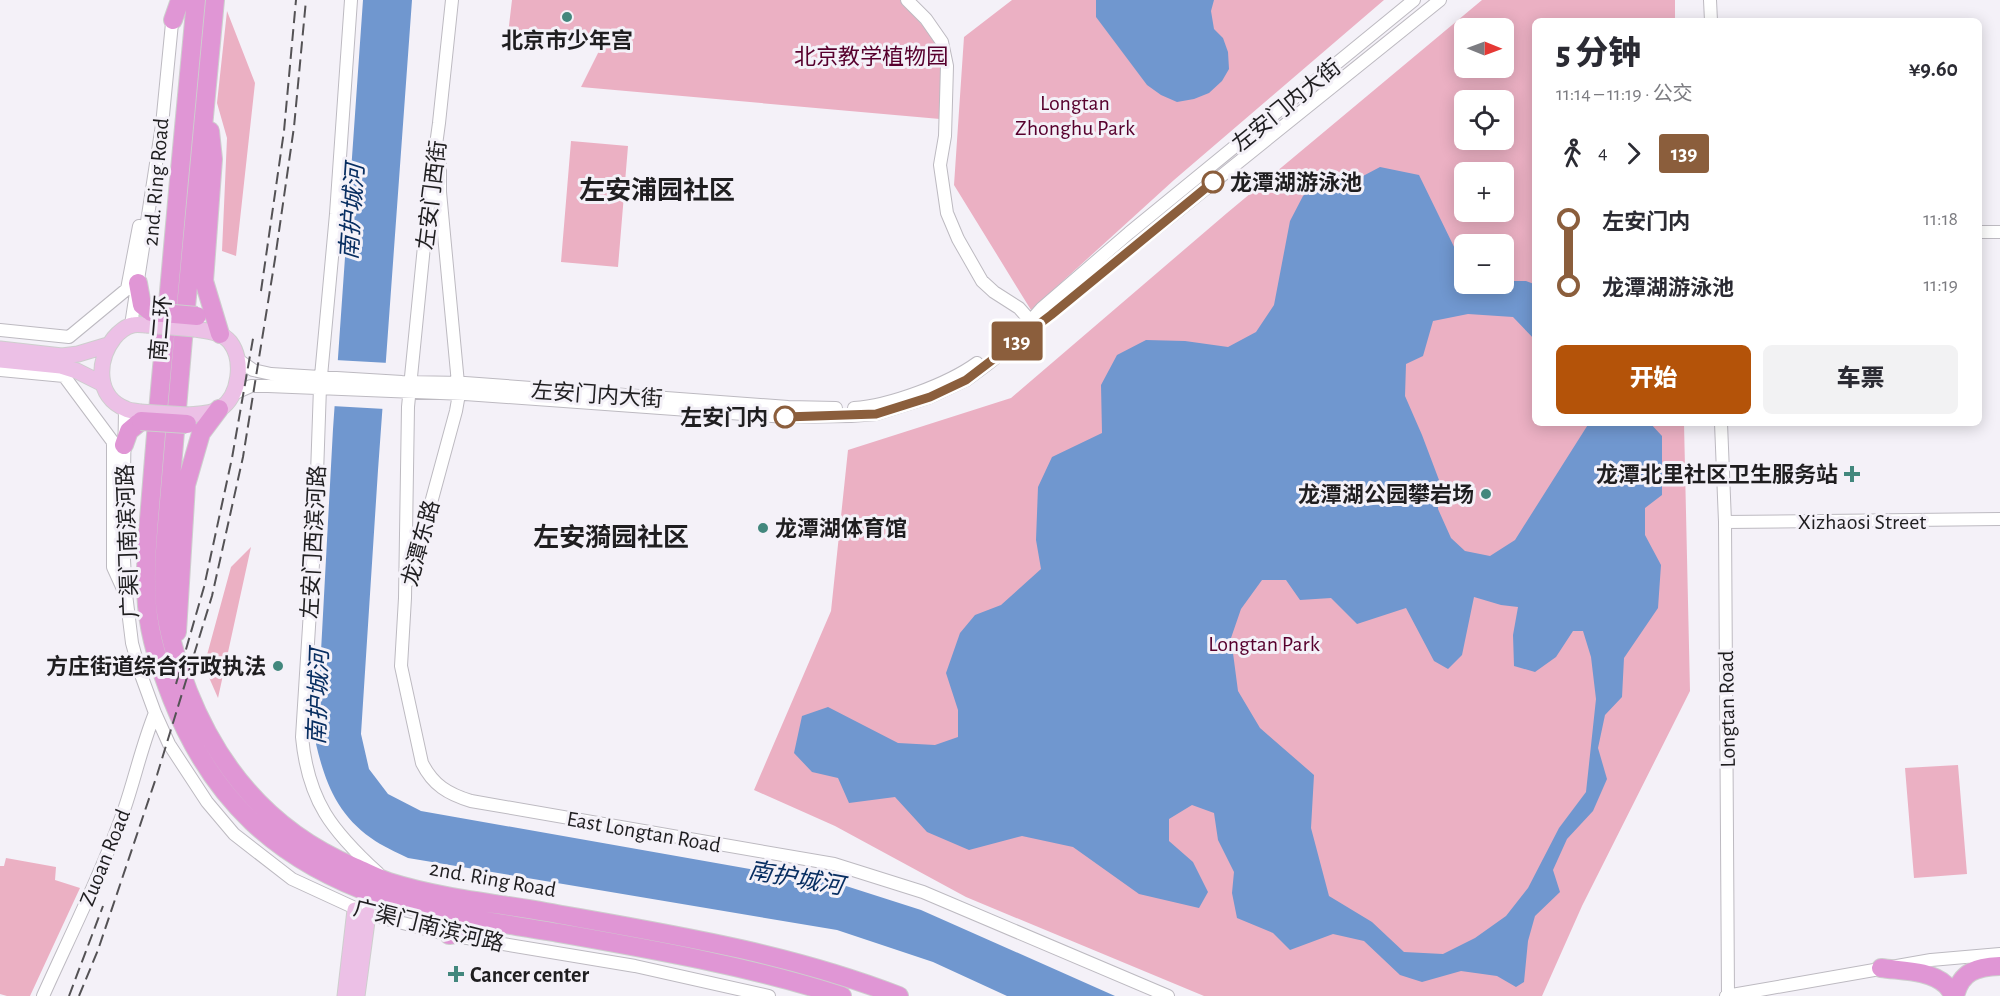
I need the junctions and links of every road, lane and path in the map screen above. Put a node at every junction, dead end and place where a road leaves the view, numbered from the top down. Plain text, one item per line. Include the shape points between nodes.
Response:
1 (174, 0) edge
2 (180, 0) edge
3 (196, 0) edge
4 (215, 0) edge
5 (351, 0) edge
6 (452, 0) edge
7 (907, 0) edge
8 (1414, 0) edge
9 (1440, 0) edge
10 (1710, 0) edge
11 (1711, 18) edge
12 (172, 20) junction
13 (206, 90) junction
14 (440, 123) junction
15 (162, 125) junction
16 (1982, 232) edge
17 (2000, 232) edge
18 (204, 281) junction
19 (138, 284) joint
20 (143, 321) junction
21 (196, 323) junction
22 (1033, 324) junction
23 (0, 330) edge
24 (220, 334) junction
25 (108, 345) junction
26 (0, 348) edge
27 (237, 359) junction
28 (0, 360) edge
29 (0, 370) edge
30 (325, 383) junction
31 (103, 384) junction
32 (410, 387) junction
33 (459, 389) junction
34 (233, 394) junction
35 (219, 409) junction
36 (135, 414) junction
37 (188, 419) junction
38 (1721, 426) edge
39 (124, 445) joint
40 (186, 485) junction
41 (2000, 519) edge
42 (1725, 522) junction
43 (126, 594) junction
44 (405, 598) junction
45 (152, 637) joint
46 (176, 661) junction
47 (155, 713) junction
48 (388, 882) junction
49 (361, 912) junction
50 (517, 925) junction
51 (449, 934) junction
52 (2000, 954) edge
53 (2000, 966) edge
54 (1881, 968) junction
55 (745, 969) junction
56 (2000, 972) edge
57 (43, 996) edge
58 (345, 996) edge
59 (357, 996) edge
60 (769, 996) edge
61 (796, 996) edge
62 (842, 996) edge
63 (899, 996) edge
64 (1168, 996) edge
65 (1727, 996) edge
66 (1955, 996) edge
67 (1963, 996) edge

1 - 12 street
2 - 12 highway
3 - 45 highway, 南二环 via 147,548 145,579
4 - 13 highway, 南二环
5 - 30 street, 左安门西滨河路
6 - 14 street
7 - 22 street via 926,19 944,50 947,98 940,165 947,213 982,281 1019,308
8 - 22 street, 左安门内大街 via 1129,233 1042,308
9 - 22 street
10 - 11 street
12 - 15 street
13 - 18 highway via 213,159
13 - 46 highway, 南二环 via 165,549 165,606
14 - 32 street, 左安门西街
14 - 33 street, 左安门西街 via 440,192
15 - 19 street
15 - 23 street via 127,289 69,337
16 - 17 street
18 - 21 highway via 204,304
18 - 24 highway
19 - 20 highway
20 - 21 highway, bridge
20 - 25 main road via 117,334
21 - 24 main road
22 - 33 street, 左安门内大街 via 968,370 916,393 862,407 788,407
24 - 27 main road via 230,341
25 - 26 main road via 62,356
25 - 31 main road via 102,357
27 - 30 street via 261,373
27 - 34 main road
28 - 31 main road via 61,366
29 - 43 street via 64,376 113,442 113,567
30 - 32 street, 左安门内大街
30 - 34 street via 250,386
30 - 48 street, 左安门西滨河路 via 302,737 304,764 312,791 328,819 348,846
31 - 36 main road via 111,398
32 - 33 street, 左安门内大街
32 - 44 street, 龙潭东路
33 - 44 street, 龙潭东路
34 - 35 main road
35 - 37 main road
35 - 40 highway via 201,433
36 - 37 highway, bridge
36 - 39 highway
37 - 40 highway
38 - 42 street, Longtan Road
39 - 43 street, 广渠门南滨河路
40 - 46 highway
41 - 42 street, Xizhaosi Street
42 - 65 street, Longtan Road
43 - 47 street, 广渠门南滨河路 via 132,642
44 - 64 street, East Longtan Road via 401,666 422,763 438,786 453,796 834,864 923,892
45 - 50 highway, 2nd. Ring Road via 178,715 201,759 233,803 275,842 302,862 378,896 439,912
46 - 48 highway, 2nd. Ring Road via 203,727 236,778 260,806 312,846
47 - 49 street, 广渠门南滨河路 via 189,778 234,834 292,879
47 - 57 street, Zuoan Road via 103,864
48 - 63 highway, 2nd. Ring Road via 749,951
49 - 51 street, 广渠门南滨河路
49 - 58 main road
49 - 59 main road
50 - 51 highway
50 - 55 highway, 2nd. Ring Road
51 - 60 street, 广渠门南滨河路 via 635,966
52 - 54 street
53 - 66 highway via 1969,973 1960,981
54 - 65 street
54 - 66 highway via 1937,979
55 - 61 highway
55 - 62 highway, 2nd. Ring Road
56 - 67 highway via 1976,978

